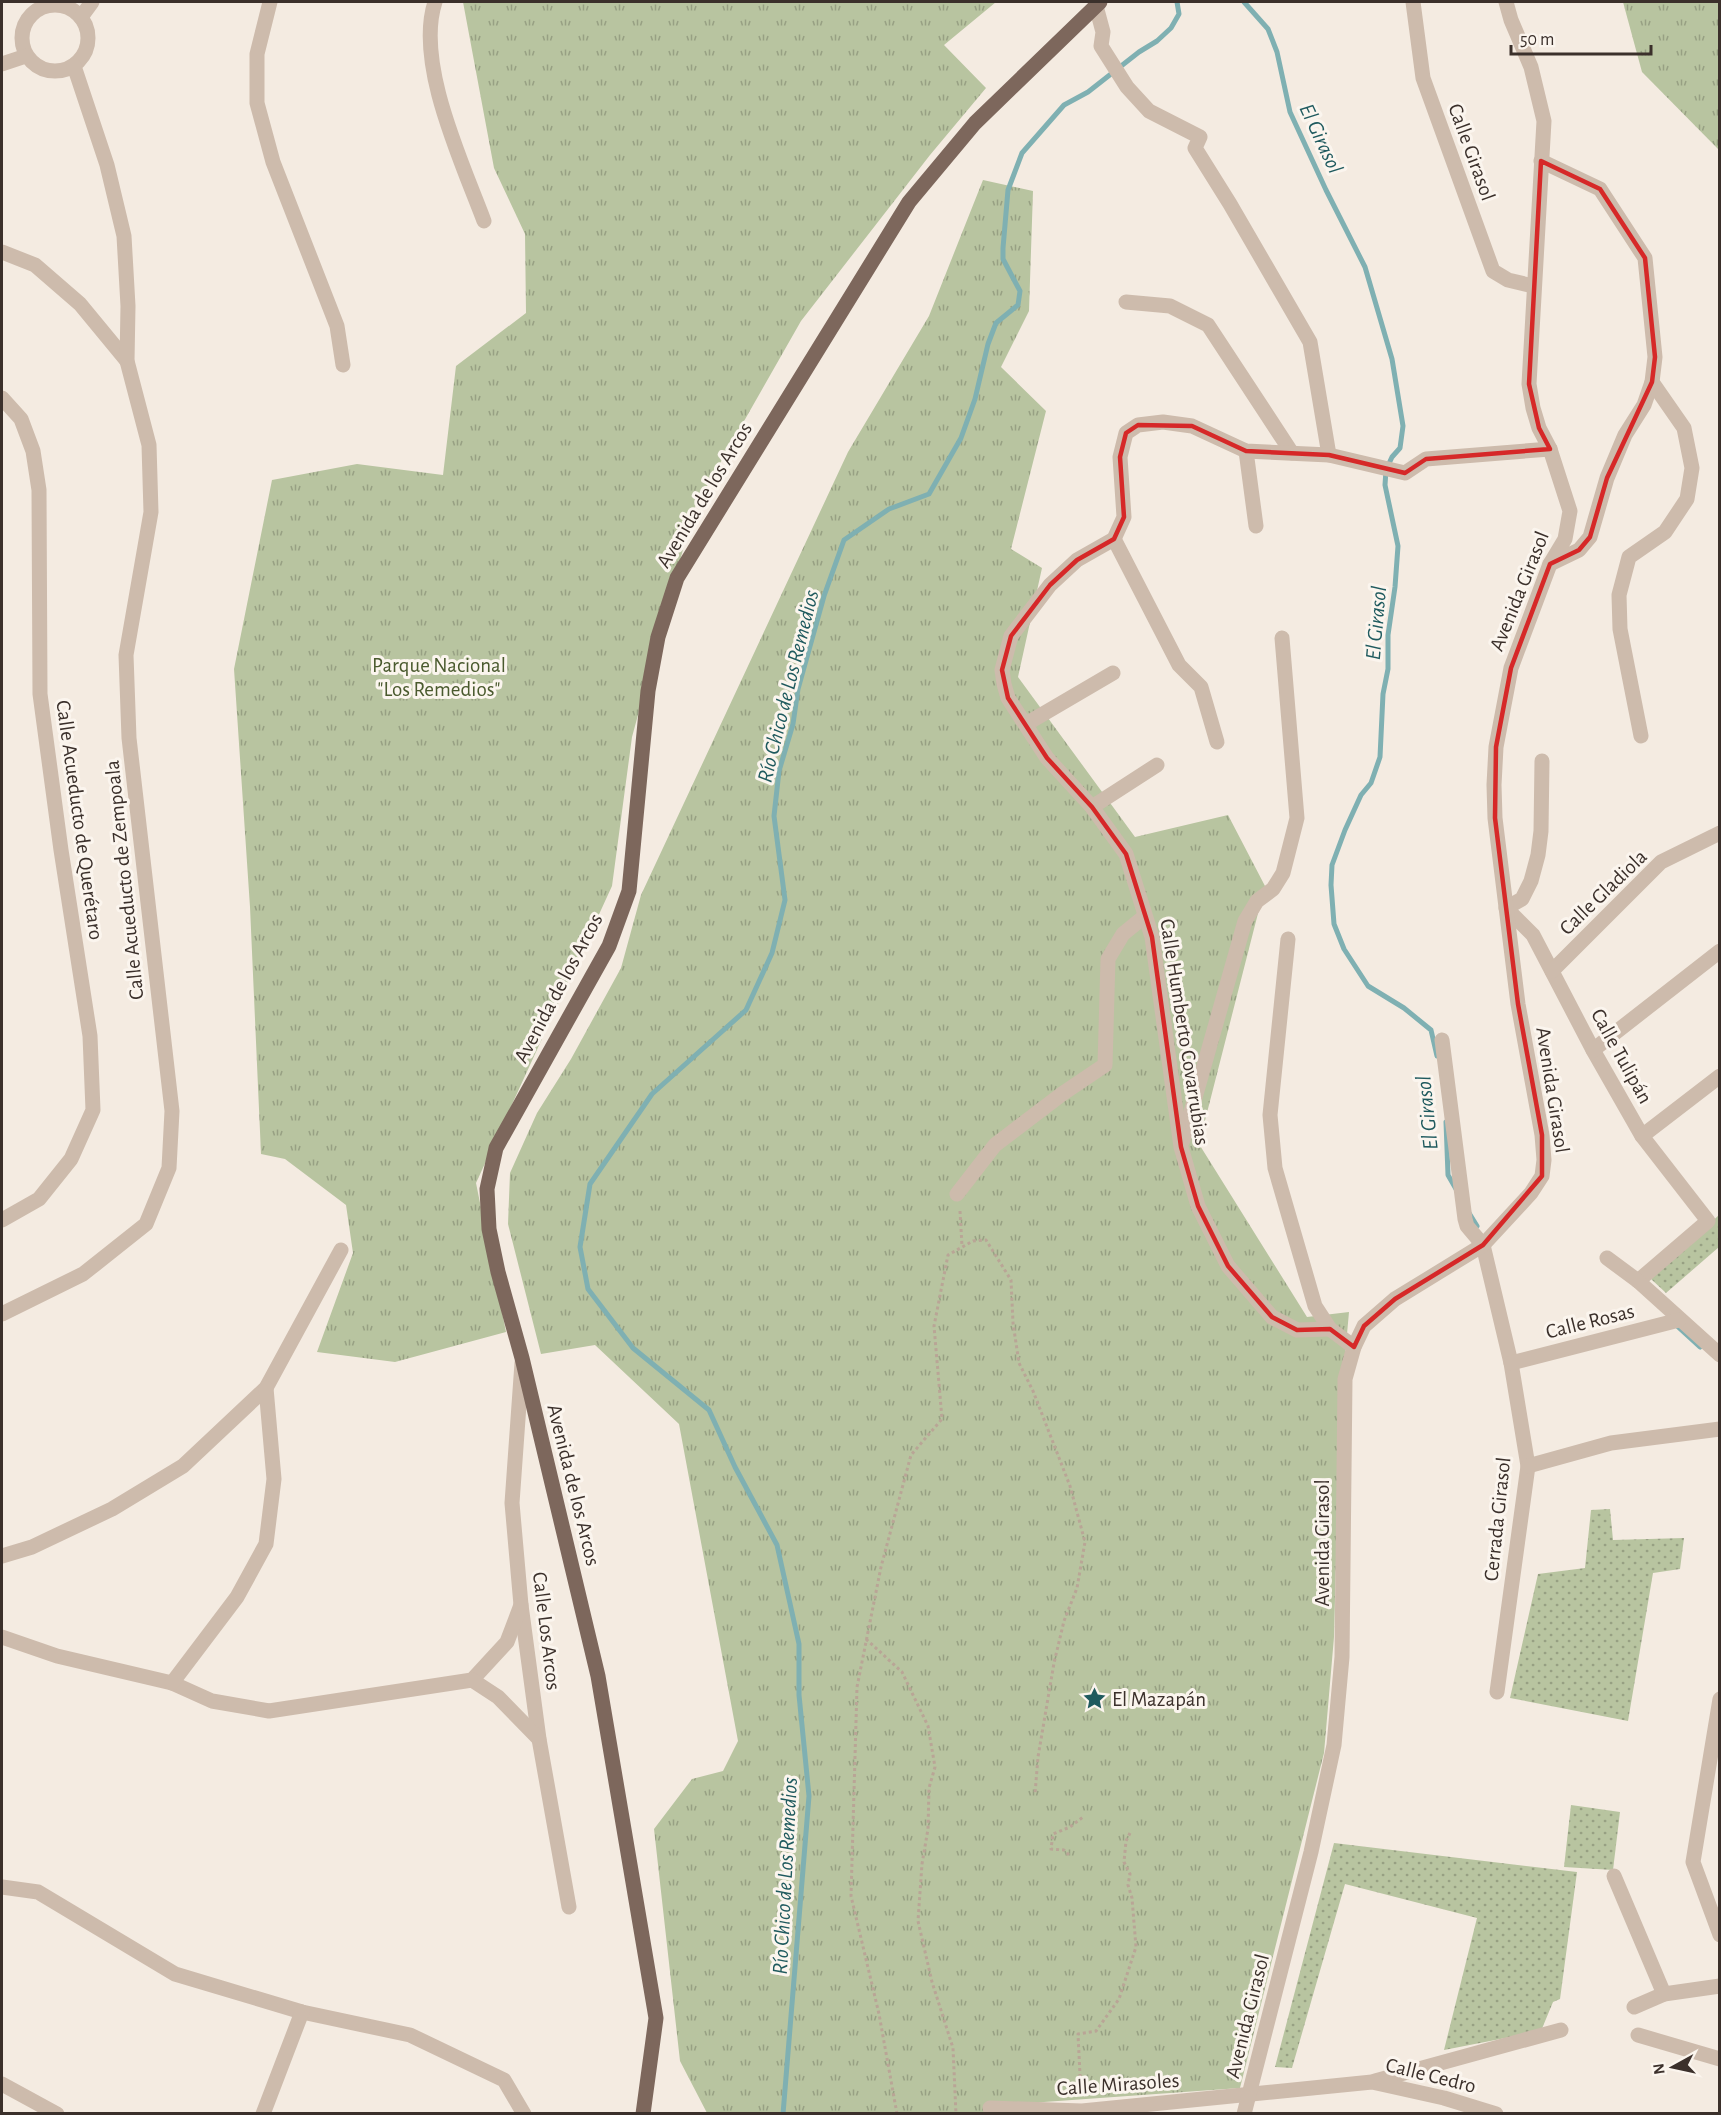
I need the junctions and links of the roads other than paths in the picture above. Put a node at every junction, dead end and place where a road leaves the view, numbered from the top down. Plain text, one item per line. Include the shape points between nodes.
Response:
1 (92, 2) edge
2 (270, 2) edge
3 (435, 2) edge
4 (1413, 2) edge
5 (1506, 2) edge
6 (47, 4) edge
7 (1098, 4) edge
8 (81, 17) junction
9 (26, 56) junction
10 (2, 64) edge
11 (74, 66) junction
12 (1541, 161) junction
13 (484, 221) dead end
14 (2, 252) edge
15 (1533, 286) junction
16 (1126, 302) dead end
17 (127, 361) junction
18 (343, 365) dead end
19 (1652, 382) junction
20 (2, 398) edge
21 (1550, 449) junction
22 (1246, 451) junction
23 (1292, 453) junction
24 (1329, 455) junction
25 (1256, 526) dead end
26 (1114, 539) junction
27 (1550, 564) junction
28 (1282, 638) dead end
29 (1113, 673) dead end
30 (1026, 724) junction
31 (1641, 736) dead end
32 (1217, 742) dead end
33 (1542, 761) dead end
34 (1157, 765) dead end
35 (1092, 807) junction
36 (1719, 833) edge
37 (1506, 908) junction
38 (1145, 916) junction
39 (1288, 939) dead end
40 (1719, 951) edge
41 (1552, 971) junction
42 (1442, 1040) dead end
43 (1593, 1050) junction
44 (1719, 1076) edge
45 (1642, 1136) junction
46 (1181, 1147) junction
47 (957, 1194) road end
48 (2, 1220) edge
49 (1707, 1221) joint
50 (1483, 1245) junction
51 (341, 1250) dead end
52 (1607, 1258) dead end
53 (1638, 1281) junction
54 (2, 1314) edge
55 (1678, 1320) junction
56 (1330, 1329) junction
57 (1354, 1347) junction
58 (1719, 1355) edge
59 (522, 1358) junction
60 (1511, 1362) junction
61 (266, 1388) junction
62 (1719, 1429) edge
63 (1528, 1466) junction
64 (2, 1556) edge
65 (521, 1605) junction
66 (2, 1637) edge
67 (472, 1680) junction
68 (172, 1683) junction
69 (1497, 1692) dead end
70 (1719, 1699) edge
71 (539, 1739) junction
72 (1614, 1876) dead end
73 (2, 1887) edge
74 (569, 1907) dead end
75 (1719, 1935) edge
76 (1719, 1986) edge
77 (1664, 1994) junction
78 (1634, 2007) dead end
79 (302, 2012) junction
80 (1561, 2030) dead end
81 (1638, 2035) dead end
82 (1719, 2059) edge
83 (1372, 2082) junction
84 (2, 2084) edge
85 (1249, 2095) junction
86 (1444, 2106) edge
87 (990, 2108) dead end
88 (57, 2114) edge
89 (263, 2114) edge
90 (524, 2114) edge
91 (643, 2114) edge
92 (1244, 2114) edge
93 (1496, 2114) edge

1 - 8 street
2 - 18 street via 257,54 257,103 273,162 337,326
3 - 13 street via 431,14 431,54 440,100
4 - 15 street, Calle Girasol via 1424,78 1492,272
5 - 12 street, Avenida Girasol via 1531,68 1544,122
6 - 8 street via 66,6
6 - 9 street via 27,21 22,34
7 - 24 street via 1101,46 1123,81 1149,111 1200,136 1195,148 1310,342
7 - 59 main road, Avenida de los Arcos via 975,123 909,202 677,578 658,637 648,691 629,891 609,946 496,1148 487,1189 489,1229
8 - 11 street via 88,43 84,56
9 - 10 street
9 - 11 street via 48,72 62,72
11 - 17 street via 107,165 124,236
12 - 15 street, Avenida Girasol
12 - 19 street via 1599,189 1645,258 1655,357
14 - 17 street via 35,265 80,304
15 - 21 street, Avenida Girasol via 1529,384 1539,428
16 - 23 street via 1170,306 1208,325
17 - 54 street, Calle Acueducto de Zempoala via 149,445 151,512 126,655 129,738 171,1111 169,1168 146,1224 82,1274
19 - 27 street via 1607,478 1590,537 1579,550
19 - 31 street via 1683,428 1692,468 1687,499 1665,532 1629,557 1620,595 1620,629
20 - 48 street, Calle Acueducto de Querétaro via 21,419 33,451 39,490 40,694 90,1036 93,1110 71,1159 39,1199
21 - 24 street via 1426,459 1405,473
21 - 27 street, Avenida Girasol via 1570,511 1565,539
22 - 23 street
22 - 25 street
22 - 26 street via 1192,426 1163,422 1138,425 1126,433 1120,457 1124,517
23 - 24 street
26 - 30 street, Calle Humberto Covarrubias via 1077,560 1050,585 1011,636 1002,670 1004,684 1008,698
26 - 32 street via 1179,665 1201,687
27 - 37 street, Avenida Girasol via 1511,668 1496,747 1495,818
28 - 46 street via 1298,818 1283,873 1273,889 1257,901 1245,921
29 - 30 street
30 - 35 street, Calle Humberto Covarrubias via 1047,758
33 - 37 street via 1538,855 1522,899
34 - 35 street
35 - 38 street, Calle Humberto Covarrubias via 1126,854
36 - 41 street, Calle Gladiola via 1661,862
37 - 41 street, Calle Tulipán via 1533,935
37 - 50 street, Avenida Girasol via 1544,1160 1542,1176 1531,1193
38 - 46 street, Calle Humberto Covarrubias via 1152,938
38 - 47 street via 1123,934 1108,959 1105,1065 995,1145
39 - 56 street via 1270,1115 1275,1168 1315,1306
40 - 43 street
41 - 43 street, Calle Tulipán
42 - 50 street via 1465,1219
43 - 45 street, Calle Tulipán
44 - 45 street
45 - 49 street, Calle Tulipán
46 - 56 street, Calle Humberto Covarrubias via 1198,1206 1228,1266 1272,1317 1297,1330
49 - 53 street, Calle Rosas
50 - 57 street, Avenida Girasol via 1395,1299 1364,1326
50 - 60 street, Cerrada Girasol
51 - 61 street
52 - 53 street
53 - 55 street
55 - 58 street
55 - 60 street, Calle Rosas
56 - 57 street
57 - 85 street, Avenida Girasol via 1345,1379 1342,1657 1334,1745
59 - 65 street, Calle Los Arcos via 512,1503
59 - 91 main road, Avenida de los Arcos via 598,1676 656,2018
60 - 63 street, Cerrada Girasol
61 - 64 street via 183,1466 112,1509 32,1547
61 - 68 street via 274,1479 266,1544 237,1597
62 - 63 street via 1611,1443
63 - 69 street, Cerrada Girasol
65 - 67 street via 507,1642
65 - 71 street, Calle Los Arcos
66 - 68 street via 57,1656
67 - 68 street via 269,1711 212,1701
67 - 71 street via 498,1697
70 - 75 street via 1693,1862
71 - 74 street, Calle Los Arcos
72 - 77 street
73 - 79 street via 38,1892 175,1974
76 - 77 street
77 - 78 street
79 - 89 street
79 - 90 street via 410,2035 504,2080
80 - 83 street
81 - 82 street
83 - 85 street, Calle Cedro
83 - 86 street, Calle Cedro
84 - 88 street
85 - 87 street, Calle Mirasoles via 1082,2112
85 - 92 street, Avenida Girasol
86 - 93 street, Calle Cedro

